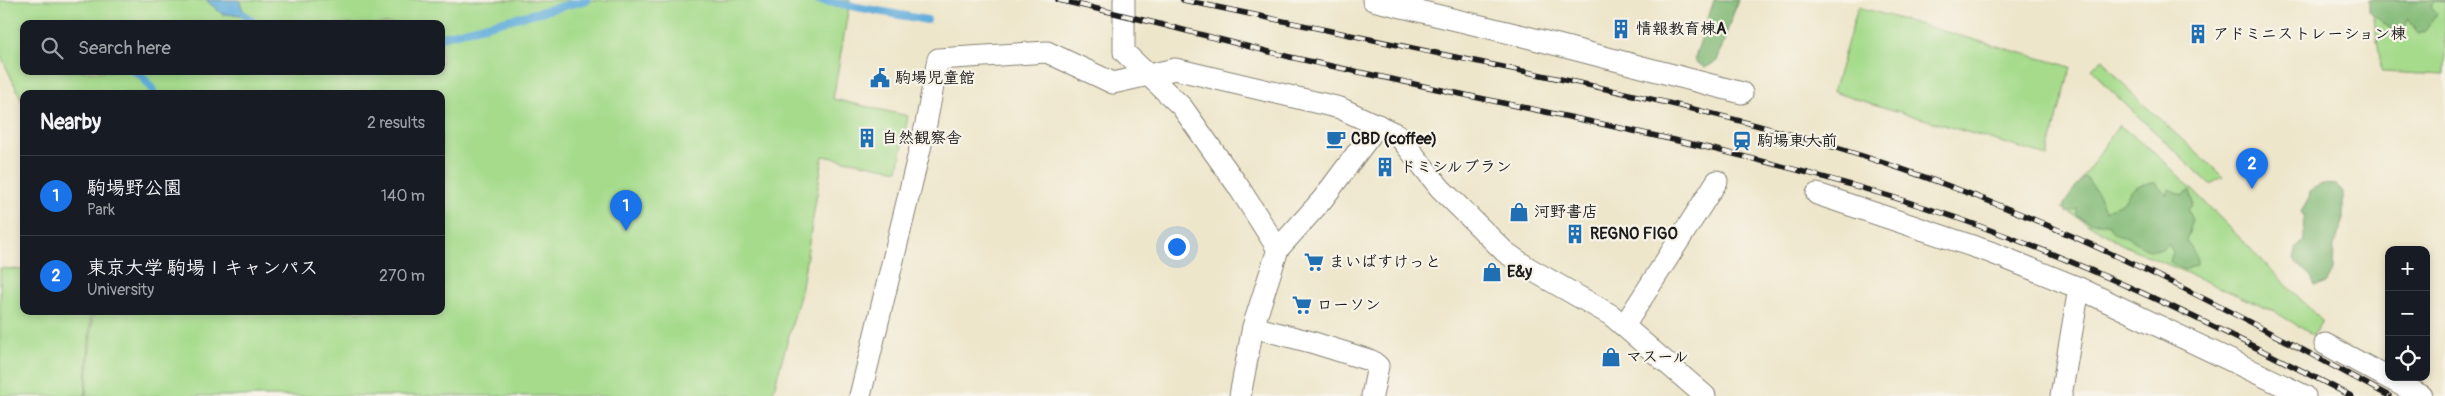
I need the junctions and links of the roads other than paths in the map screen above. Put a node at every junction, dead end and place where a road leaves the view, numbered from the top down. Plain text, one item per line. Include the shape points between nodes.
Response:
1 (1124, 0) edge
2 (1372, 0) edge
3 (1146, 76) junction
4 (1742, 93) dead end
5 (1378, 125) junction
6 (1717, 181) dead end
7 (1817, 194) dead end
8 (1278, 249) junction
9 (2079, 288) junction
10 (1624, 326) junction
11 (1253, 328) junction
12 (2325, 344) dead end
13 (860, 396) edge
14 (1240, 396) edge
15 (1372, 396) edge
16 (1705, 396) edge
17 (2061, 396) edge
18 (2304, 396) edge
19 (2422, 396) edge

1 - 3 street via 1124,52
2 - 4 street
3 - 5 street via 1175,69 1340,108
3 - 8 street via 1182,107
3 - 13 street via 1113,83 1047,52 938,58 926,124
5 - 8 street via 1322,200
5 - 10 street via 1398,135 1440,188 1505,252
6 - 10 street
7 - 9 street via 1990,252
8 - 11 street
9 - 17 street
9 - 18 street
10 - 16 street
11 - 14 street
11 - 15 street via 1372,361 1378,366
12 - 19 street

